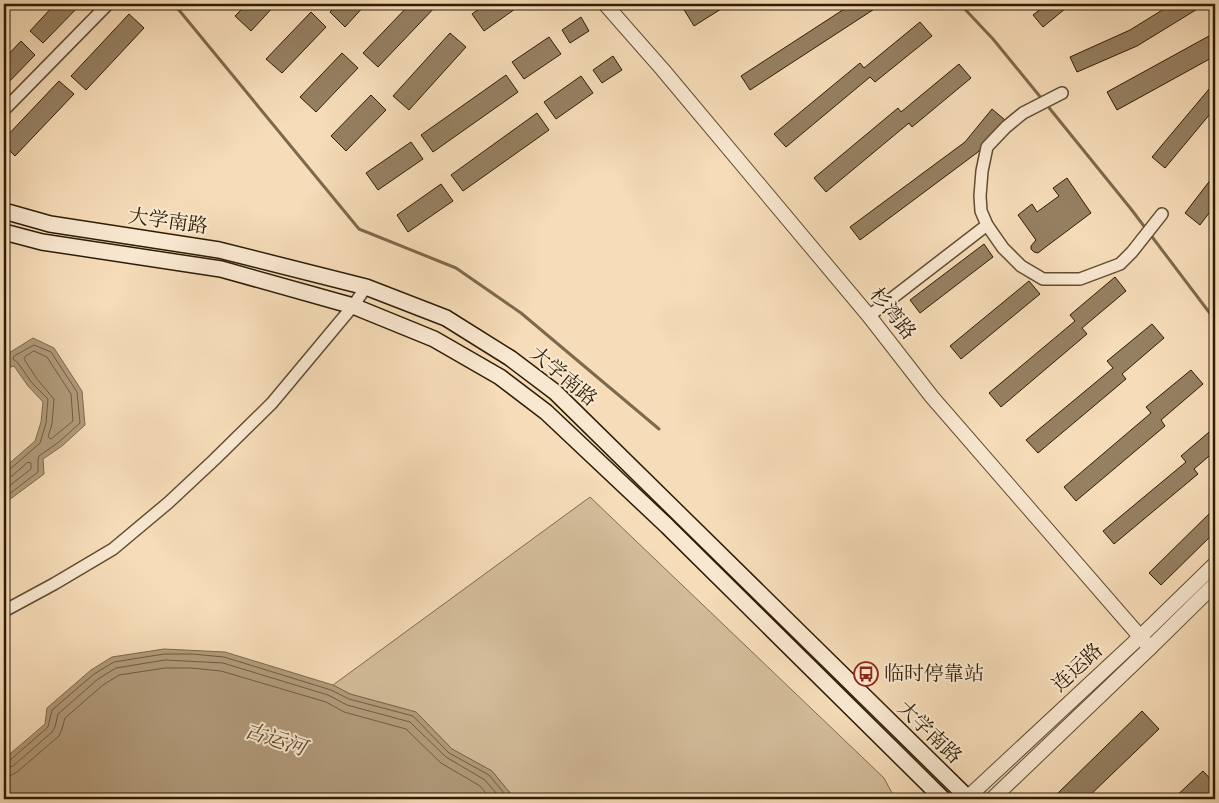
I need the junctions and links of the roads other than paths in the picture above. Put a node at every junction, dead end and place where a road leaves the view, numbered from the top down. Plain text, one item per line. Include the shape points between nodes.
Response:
1 (108, 4) edge
2 (604, 4) edge
3 (1062, 93) dead end
4 (4, 110) edge
5 (4, 211) edge
6 (1162, 214) dead end
7 (987, 225) junction
8 (4, 232) edge
9 (366, 287) junction
10 (353, 306) junction
11 (869, 316) junction
12 (1215, 564) edge
13 (1215, 584) edge
14 (4, 611) edge
15 (1140, 637) junction
16 (1150, 648) junction
17 (943, 799) edge
18 (968, 799) edge
19 (992, 799) edge

1 - 4 street
2 - 11 street, 杉湾路
3 - 7 street via 1023,113 987,147 980,196 981,211
5 - 9 main road, 大学南路 via 50,224 219,250
6 - 7 street via 1120,264 1080,279 1043,279 1021,266
7 - 11 street
8 - 10 main road, 大学南路 via 42,242 221,269
9 - 10 street
9 - 18 main road, 大学南路 via 446,318 510,358 555,392
10 - 14 street via 272,403 168,503 112,549
10 - 17 main road, 大学南路 via 434,339 500,377 546,412 667,526
11 - 15 street, 杉湾路 via 932,397
12 - 15 street, 连运路
13 - 16 street, 连运路
15 - 16 street, 杉湾路
15 - 18 street, 连运路
16 - 19 street, 连运路

